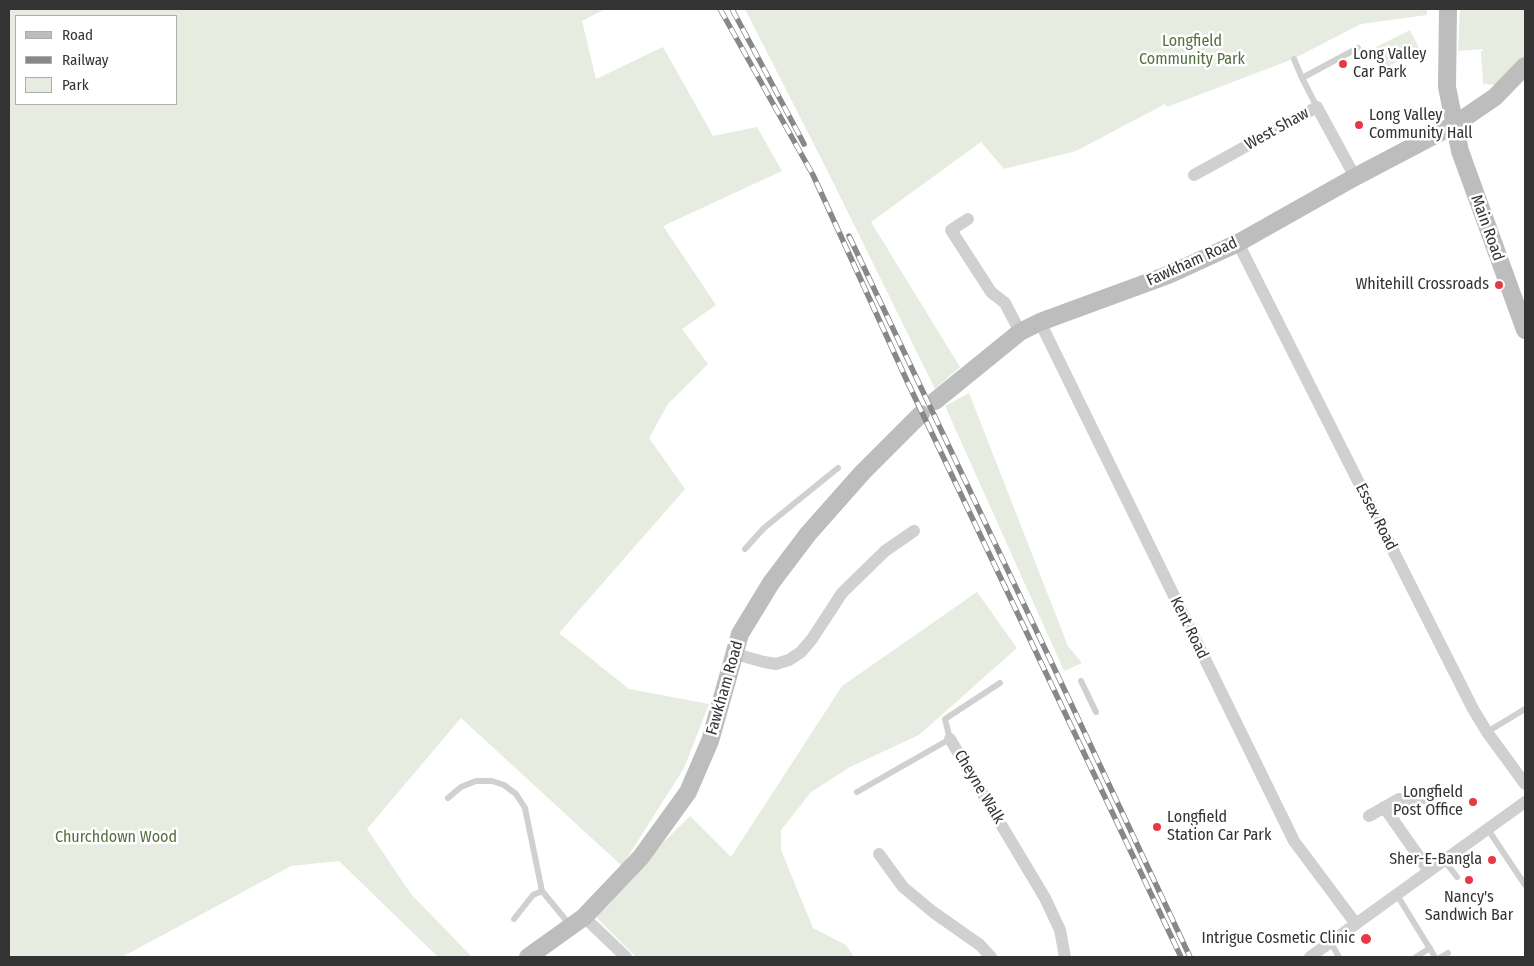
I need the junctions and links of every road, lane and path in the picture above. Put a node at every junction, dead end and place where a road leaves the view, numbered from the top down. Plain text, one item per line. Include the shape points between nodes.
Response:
1 (1448, 9) edge
2 (1358, 48) dead end
3 (1294, 59) dead end
4 (1525, 66) edge
5 (1302, 78) junction
6 (1317, 107) junction
7 (1454, 125) junction
8 (1194, 174) dead end
9 (1355, 177) junction
10 (968, 219) dead end
11 (1238, 243) junction
12 (1040, 322) junction
13 (1525, 330) edge
14 (1020, 332) junction
15 (935, 401) dead end
16 (921, 414) dead end
17 (838, 468) dead end
18 (914, 531) dead end
19 (745, 549) dead end
20 (735, 654) junction
21 (1080, 681) dead end
22 (1000, 683) dead end
23 (1525, 709) edge
24 (1096, 712) dead end
25 (1487, 732) junction
26 (950, 739) junction
27 (1525, 784) edge
28 (857, 792) dead end
29 (448, 798) dead end
30 (1424, 798) dead end
31 (1525, 802) edge
32 (1384, 807) junction
33 (1369, 816) dead end
34 (1487, 828) junction
35 (878, 854) dead end
36 (1444, 860) junction
37 (1429, 871) junction
38 (1457, 877) dead end
39 (1525, 885) edge
40 (542, 891) junction
41 (1397, 895) junction
42 (514, 919) dead end
43 (577, 922) junction
44 (1356, 924) junction
45 (1331, 943) junction
46 (1430, 948) junction
47 (1448, 953) dead end
48 (530, 957) edge
49 (626, 957) edge
50 (992, 957) edge
51 (1065, 957) edge
52 (1310, 957) edge
53 (1338, 957) edge
54 (1416, 957) edge
55 (1436, 957) edge
56 (1441, 957) edge

1 - 7 street, Main Road via 1447,87
2 - 5 lane
3 - 5 lane
4 - 7 street, Fawkham Road via 1495,98
5 - 6 lane
6 - 8 street, West Shaw
6 - 9 street, West Shaw
7 - 9 street, Fawkham Road
7 - 13 street, Main Road via 1460,151
9 - 11 street, Fawkham Road
10 - 14 street via 951,230 991,292 1005,303
11 - 12 street, Fawkham Road via 1168,275
11 - 25 street, Essex Road
12 - 14 street, Fawkham Road
12 - 44 street, Kent Road via 1294,841
14 - 15 street, Fawkham Road
16 - 20 street, Fawkham Road via 862,472 770,583 740,634
17 - 19 lane via 764,528
18 - 20 street via 886,551 842,593 801,652 776,664
20 - 43 street, Fawkham Road via 710,741 688,792 641,857
21 - 24 lane
22 - 26 lane via 945,719
23 - 25 lane
25 - 27 street, Essex Road
26 - 28 lane
26 - 51 street, Cheyne Walk via 1044,898 1060,930
29 - 40 lane via 461,787 476,781 492,781 516,794 525,808
30 - 32 street via 1420,793 1402,805 1399,799
31 - 34 street
32 - 33 street
32 - 37 street
34 - 36 street
34 - 39 lane
35 - 50 street via 903,887
36 - 37 street
36 - 38 lane
37 - 41 street
40 - 42 lane via 534,895
40 - 43 lane
41 - 44 street
41 - 46 lane
43 - 48 street, Fawkham Road
43 - 49 street
44 - 45 street
45 - 52 street
45 - 53 lane
46 - 54 lane
46 - 55 lane
47 - 56 lane

